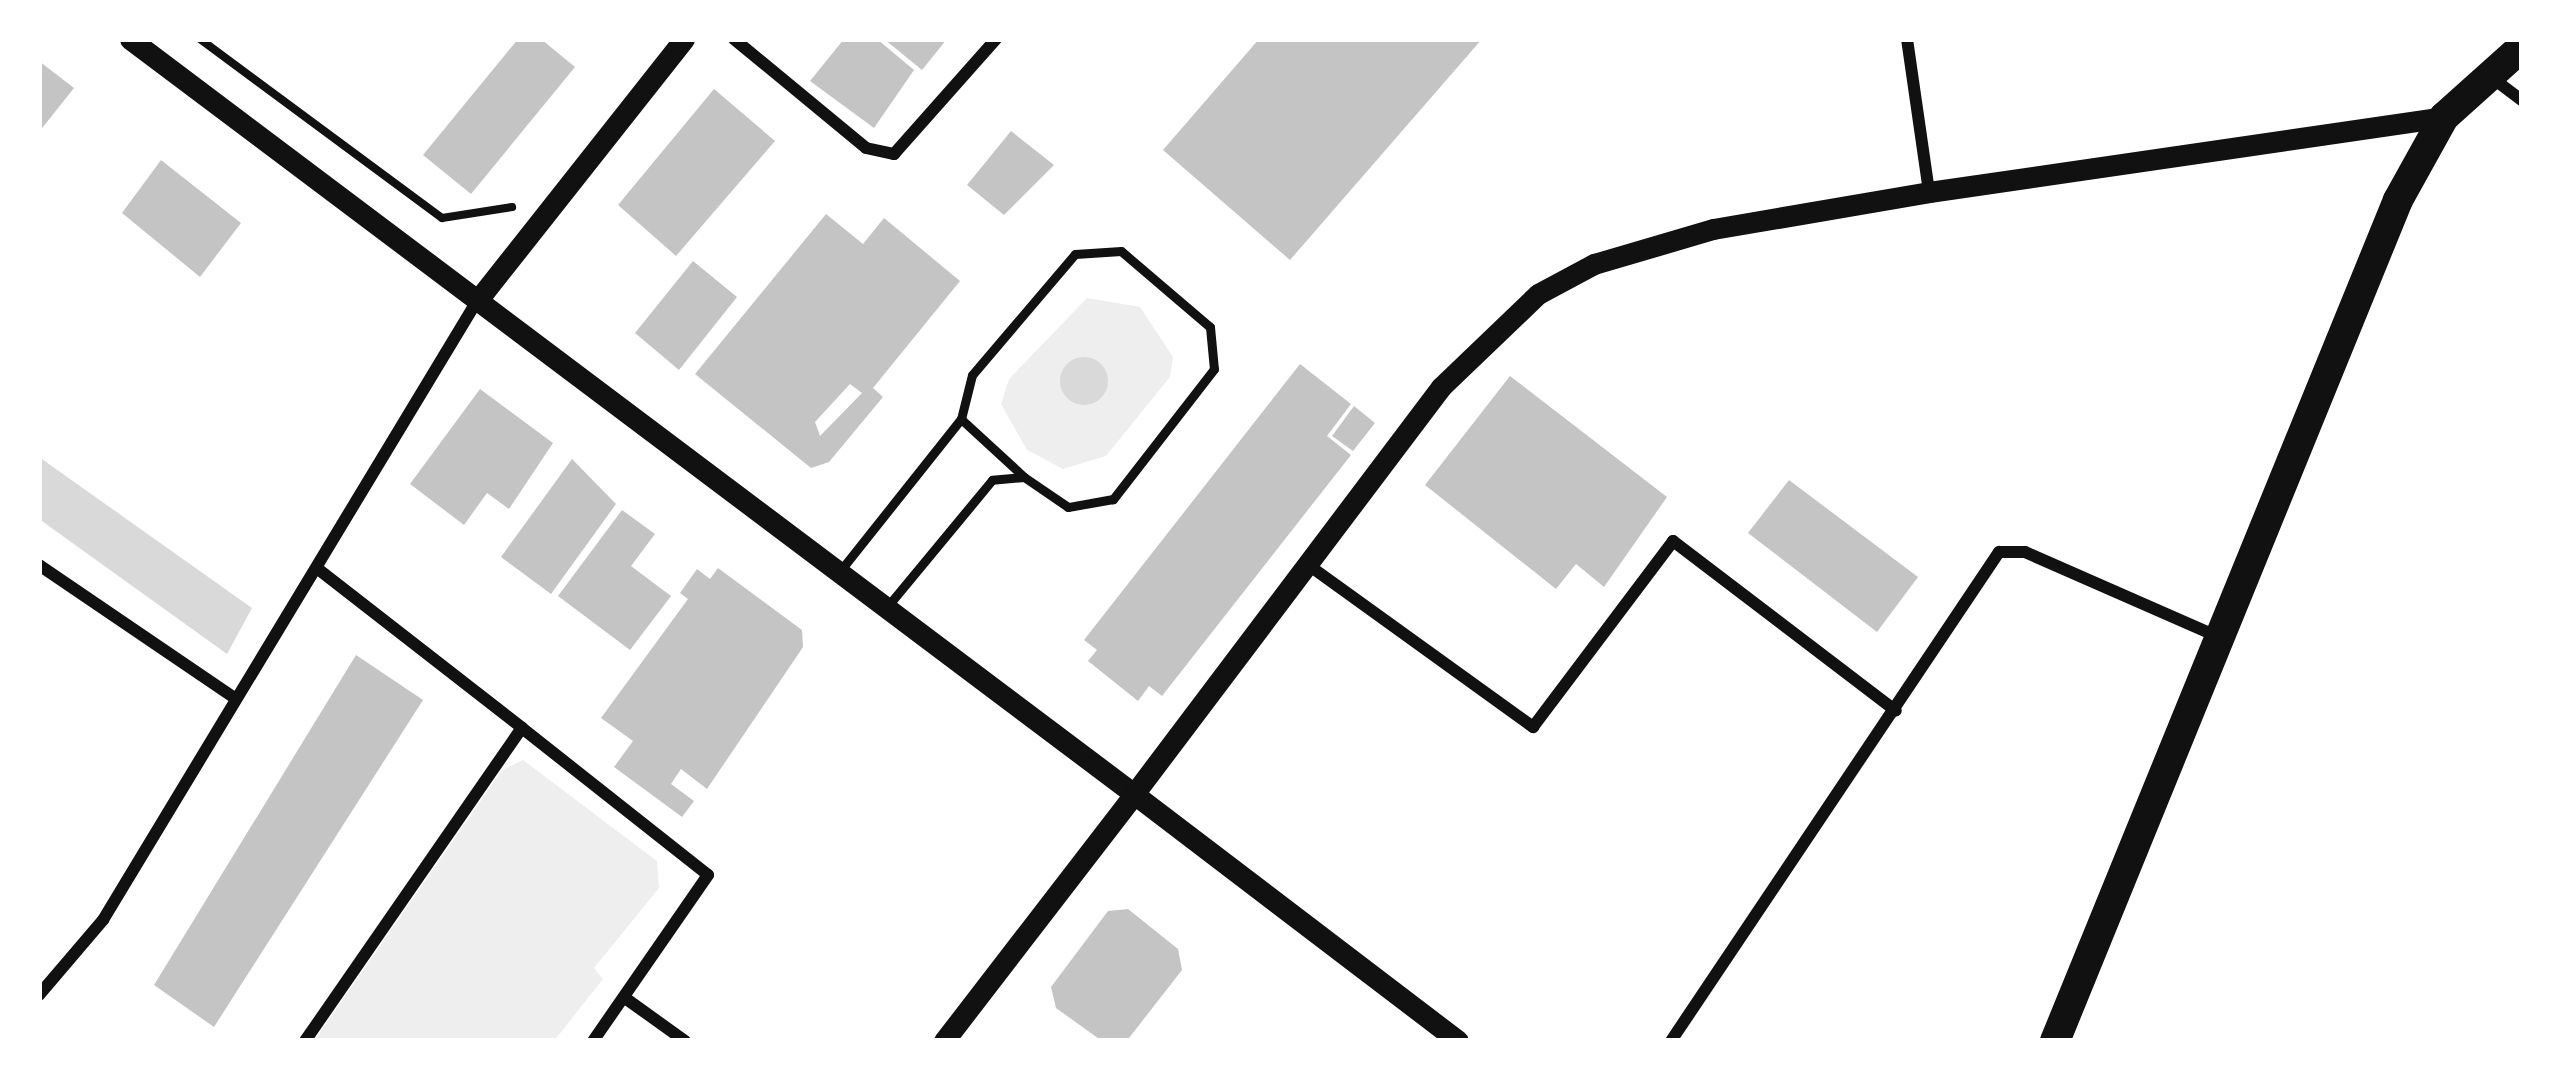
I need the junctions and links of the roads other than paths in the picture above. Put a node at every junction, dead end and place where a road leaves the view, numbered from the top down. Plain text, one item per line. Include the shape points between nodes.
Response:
1 (130, 39) edge
2 (684, 39) edge
3 (734, 39) edge
4 (996, 39) edge
5 (1907, 39) edge
6 (2522, 47) edge
7 (2491, 76) junction
8 (2522, 100) edge
9 (2444, 117) junction
10 (1929, 191) junction
11 (477, 301) junction
12 (962, 419) junction
13 (1024, 477) junction
14 (1307, 564) junction
15 (39, 565) edge
16 (318, 569) junction
17 (837, 576) junction
18 (885, 609) junction
19 (2216, 636) junction
20 (233, 697) junction
21 (1896, 711) junction
22 (522, 728) junction
23 (1134, 794) junction
24 (39, 995) edge
25 (625, 998) junction
26 (305, 1041) edge
27 (593, 1041) edge
28 (685, 1041) edge
29 (944, 1041) edge
30 (1458, 1041) edge
31 (1671, 1041) edge
32 (2055, 1041) edge

1 - 11 street
2 - 11 street
3 - 4 street via 866,148 894,154
5 - 10 street
6 - 7 main road
7 - 8 street
7 - 9 main road
9 - 10 street
9 - 19 main road via 2398,200
10 - 14 street via 1653,244 1538,294 1441,387
11 - 16 street
11 - 17 street
12 - 13 lane
12 - 13 lane via 972,375 1075,254 1121,251 1210,327 1214,369 1113,499 1068,507
12 - 17 lane
13 - 18 lane via 982,488
14 - 21 street via 1532,727 1672,541
14 - 23 street
15 - 20 street
16 - 20 street
16 - 22 street
17 - 18 street
18 - 23 street
19 - 21 street via 2025,552 1999,551
19 - 32 main road
20 - 24 street via 103,920
21 - 31 street
22 - 25 street via 708,875
22 - 26 street
23 - 29 street
23 - 30 street
25 - 27 street
25 - 28 street

